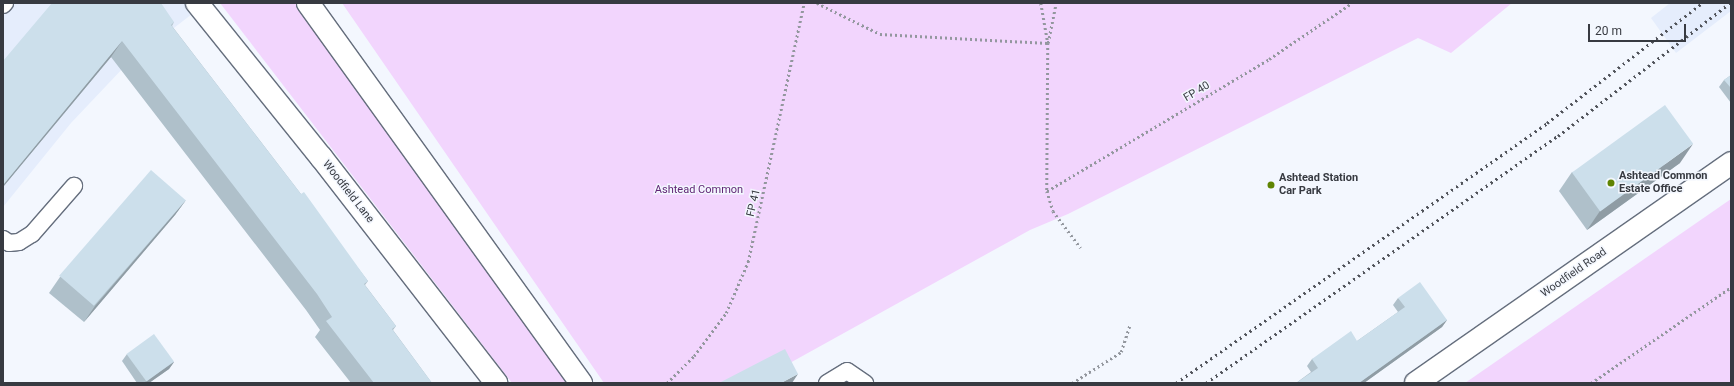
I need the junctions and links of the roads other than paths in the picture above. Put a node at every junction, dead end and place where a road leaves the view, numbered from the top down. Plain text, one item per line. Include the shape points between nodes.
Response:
1 (197, 3) edge
2 (308, 3) edge
3 (1731, 163) edge
4 (74, 186) dead end
5 (3, 239) edge
6 (496, 383) edge
7 (581, 383) edge
8 (827, 383) edge
9 (865, 383) edge
10 (1416, 383) edge

1 - 6 street, Woodfield Lane via 321,157
2 - 7 street
3 - 10 street, Woodfield Road
4 - 5 lane via 32,234 19,242 9,243
8 - 9 lane via 847,371

